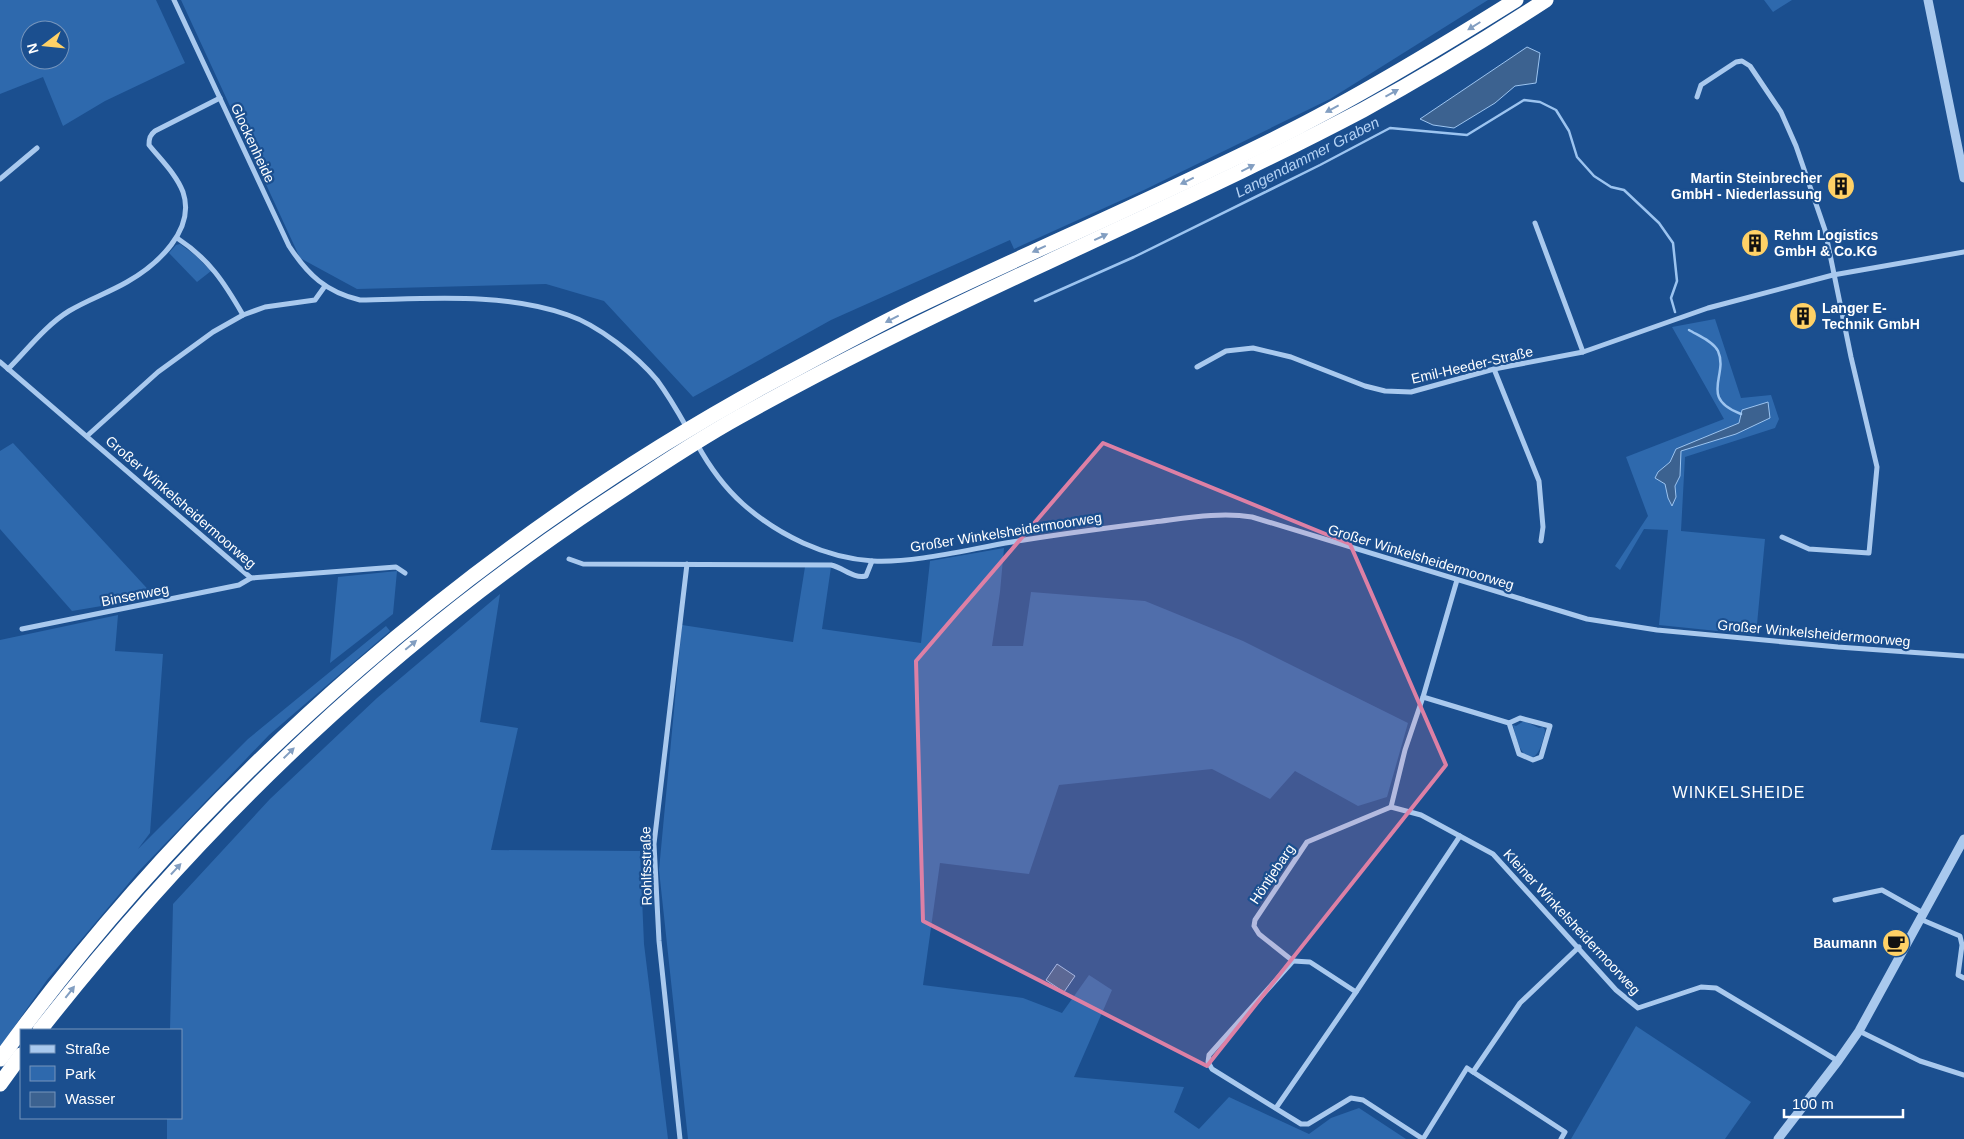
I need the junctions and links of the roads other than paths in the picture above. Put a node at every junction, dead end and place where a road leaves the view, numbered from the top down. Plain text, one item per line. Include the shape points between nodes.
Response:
1 (174, 0) edge
2 (1516, 0) edge
3 (1546, 0) edge
4 (1928, 0) edge
5 (220, 98) junction
6 (1697, 98) dead end
7 (37, 148) dead end
8 (1964, 178) edge
9 (0, 179) edge
10 (1535, 223) dead end
11 (177, 238) junction
12 (1964, 252) edge
13 (1833, 275) junction
14 (325, 286) junction
15 (243, 315) junction
16 (1583, 352) junction
17 (0, 362) edge
18 (1197, 366) dead end
19 (8, 369) junction
20 (1494, 369) junction
21 (87, 436) junction
22 (1782, 537) dead end
23 (1541, 541) dead end
24 (569, 559) dead end
25 (872, 561) junction
26 (687, 564) junction
27 (405, 573) dead end
28 (251, 578) junction
29 (1457, 580) junction
30 (22, 629) dead end
31 (1964, 656) edge
32 (1423, 697) junction
33 (1509, 723) junction
34 (1391, 806) junction
35 (1460, 836) junction
36 (1964, 839) edge
37 (1835, 900) dead end
38 (1922, 916) junction
39 (1579, 947) junction
40 (1292, 961) junction
41 (1964, 978) edge
42 (1356, 992) junction
43 (23, 1029) edge
44 (41, 1029) edge
45 (1858, 1031) junction
46 (20, 1033) edge
47 (20, 1056) edge
48 (0, 1059) edge
49 (1838, 1061) junction
50 (1474, 1072) junction
51 (1964, 1075) edge
52 (0, 1084) edge
53 (1276, 1108) junction
54 (680, 1139) edge
55 (1561, 1139) edge
56 (1778, 1139) edge

1 - 5 street, Glockenheide
2 -> 43 highway via 1402,70 1296,128 908,310 792,370 670,441 563,512 409,626 332,692 144,880
44 -> 3 highway via 156,890 309,734 426,632 579,518 701,439 802,382 1351,116
4 - 8 street
5 - 11 street via 150,135 149,146 175,176 183,192 186,215
5 - 14 street, Glockenheide via 289,246 303,267
6 - 13 street via 1701,85 1736,62 1742,61 1750,66 1781,112 1796,146 1825,230
7 - 9 street
10 - 16 street
11 - 15 street via 200,255 224,282
11 - 19 street via 155,261 129,280 67,312
12 - 13 street, Emil-Heeder-Straße
13 - 16 street, Emil-Heeder-Straße via 1708,308
13 - 22 street via 1877,467 1869,553 1809,549
14 - 15 street via 315,300 265,307
14 - 25 street, Großer Winkelsheidermoorweg via 360,300 466,299 530,304 570,315 608,336 656,380 710,467 743,504 798,541 824,551
15 - 21 street via 212,332 158,372
16 - 20 street, Emil-Heeder-Straße
17 - 19 street, Großer Winkelsheidermoorweg
18 - 20 street, Emil-Heeder-Straße via 1226,351 1253,348 1291,357 1366,386 1411,392
19 - 21 street, Großer Winkelsheidermoorweg
20 - 23 street via 1539,481
21 - 28 street, Großer Winkelsheidermoorweg
24 - 26 street via 583,564
25 - 26 street via 866,576 860,578 831,565
25 - 29 street, Großer Winkelsheidermoorweg via 917,558 1059,534 1235,514
26 - 54 street, Rohlfsstraße via 654,844 659,940
27 - 28 street, Großer Winkelsheidermoorweg via 396,568
28 - 30 street, Binsenweg via 239,585
29 - 31 street, Großer Winkelsheidermoorweg via 1587,619 1657,630 1838,648
29 - 32 street
32 - 33 street
32 - 34 street
33 - 33 street via 1520,718 1550,726 1541,757 1533,760 1519,754
34 - 35 street, Kleiner Winkelsheidermoorweg via 1421,815
34 - 40 street, Höntjebarg via 1307,842 1255,920 1254,926 1259,934
35 - 39 street, Kleiner Winkelsheidermoorweg via 1493,854
35 - 42 street
36 - 38 street
37 - 38 street via 1882,890
38 - 41 street via 1960,936 1958,975
38 - 45 street
39 - 49 street, Kleiner Winkelsheidermoorweg via 1616,990 1638,1008 1701,987 1716,988
39 - 50 street via 1520,1003
40 - 42 street, Höntjebarg via 1310,962
40 - 53 street via 1209,1056 1208,1062 1212,1069
42 - 53 street
45 - 49 street
45 - 51 street via 1920,1060
46 -> 48 highway
47 - 52 highway
49 - 56 street
50 - 53 street via 1467,1068 1423,1139 1363,1100 1351,1098 1308,1124 1301,1124
50 - 55 street via 1565,1132

